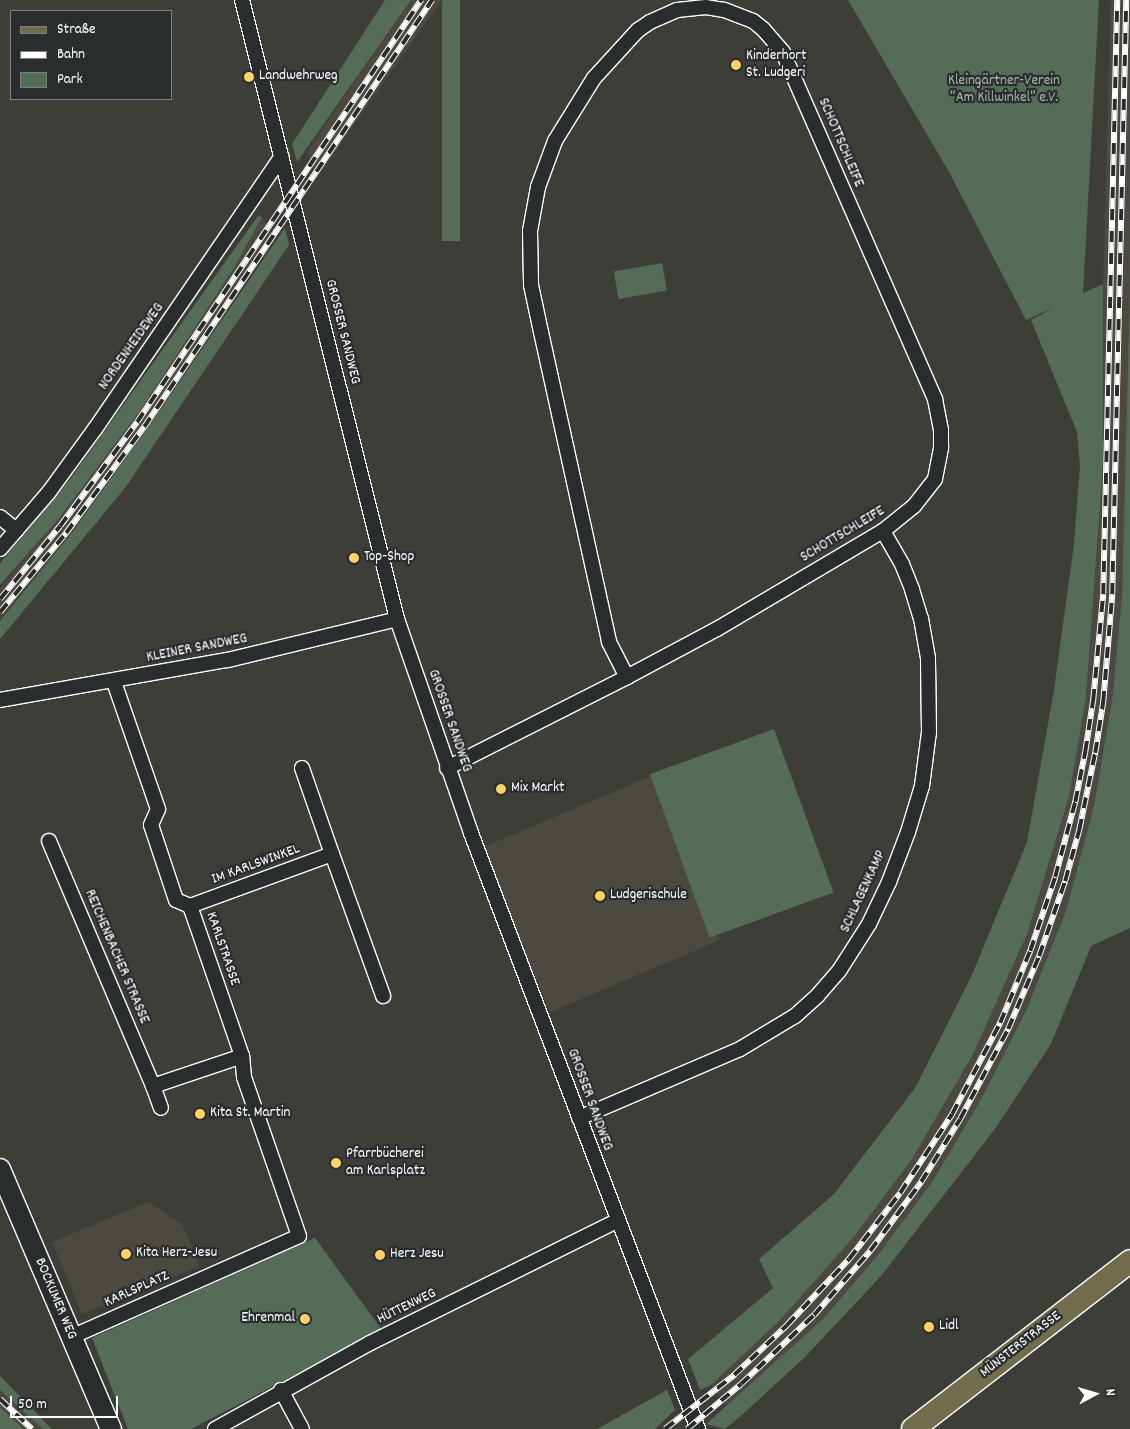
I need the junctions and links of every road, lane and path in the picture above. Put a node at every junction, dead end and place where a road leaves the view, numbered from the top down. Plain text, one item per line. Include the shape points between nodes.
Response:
1 (242, 0) edge
2 (281, 156) junction
3 (0, 517) edge
4 (16, 530) junction
5 (883, 531) junction
6 (0, 549) edge
7 (397, 619) junction
8 (627, 677) junction
9 (114, 682) junction
10 (0, 700) edge
11 (302, 768) dead end
12 (447, 768) junction
13 (49, 841) dead end
14 (332, 854) junction
15 (190, 906) junction
16 (383, 996) dead end
17 (242, 1056) junction
18 (153, 1086) junction
19 (162, 1108) dead end
20 (579, 1118) junction
21 (0, 1169) edge
22 (617, 1220) junction
23 (299, 1236) joint
24 (1130, 1262) edge
25 (72, 1337) junction
26 (281, 1390) junction
27 (111, 1429) edge
28 (215, 1429) edge
29 (302, 1429) edge
30 (698, 1429) edge
31 (913, 1429) edge

1 - 2 street, GROSSER SANDWEG
2 - 4 street, NORDENHEIDEWEG via 95,429 49,492
2 - 7 street, GROSSER SANDWEG
3 - 4 street
4 - 6 street, NORDENHEIDEWEG
5 - 8 street, SCHOTTSCHLEIFE via 717,629
5 - 8 street, SCHOTTSCHLEIFE via 896,523 928,490 940,466 941,430 928,383 783,52 753,21 724,10 692,7 664,14 638,30 594,78 569,115 538,187 530,231 531,285 541,332 609,642
5 - 20 street, SCHLAGENKAMP via 902,564 921,619 928,658 929,732 922,786 908,832 869,924 839,972 795,1016 740,1049
7 - 9 street, KLEINER SANDWEG via 228,660
7 - 12 street, GROSSER SANDWEG
8 - 12 street, SCHOTTSCHLEIFE
9 - 10 street, KLEINER SANDWEG
9 - 15 street, KARLSTRASSE via 158,809 151,825 176,900
11 - 14 street
12 - 20 street, GROSSER SANDWEG
13 - 18 street, REICHENBACHER STRASSE
14 - 15 street, IM KARLSWINKEL
14 - 16 street
15 - 17 street, KARLSTRASSE
17 - 18 street
17 - 23 street, KARLSTRASSE via 244,1077
18 - 19 street, REICHENBACHER STRASSE
20 - 22 street, GROSSER SANDWEG
21 - 25 main road, BOCKUMER WEG
22 - 26 street, HÜTTENWEG
22 - 30 street, GROSSER SANDWEG
23 - 25 street, KARLSPLATZ
24 - 31 main road, MÜNSTERSTRASSE
25 - 27 main road, BOCKUMER WEG
26 - 28 street, HÜTTENWEG
26 - 29 street

